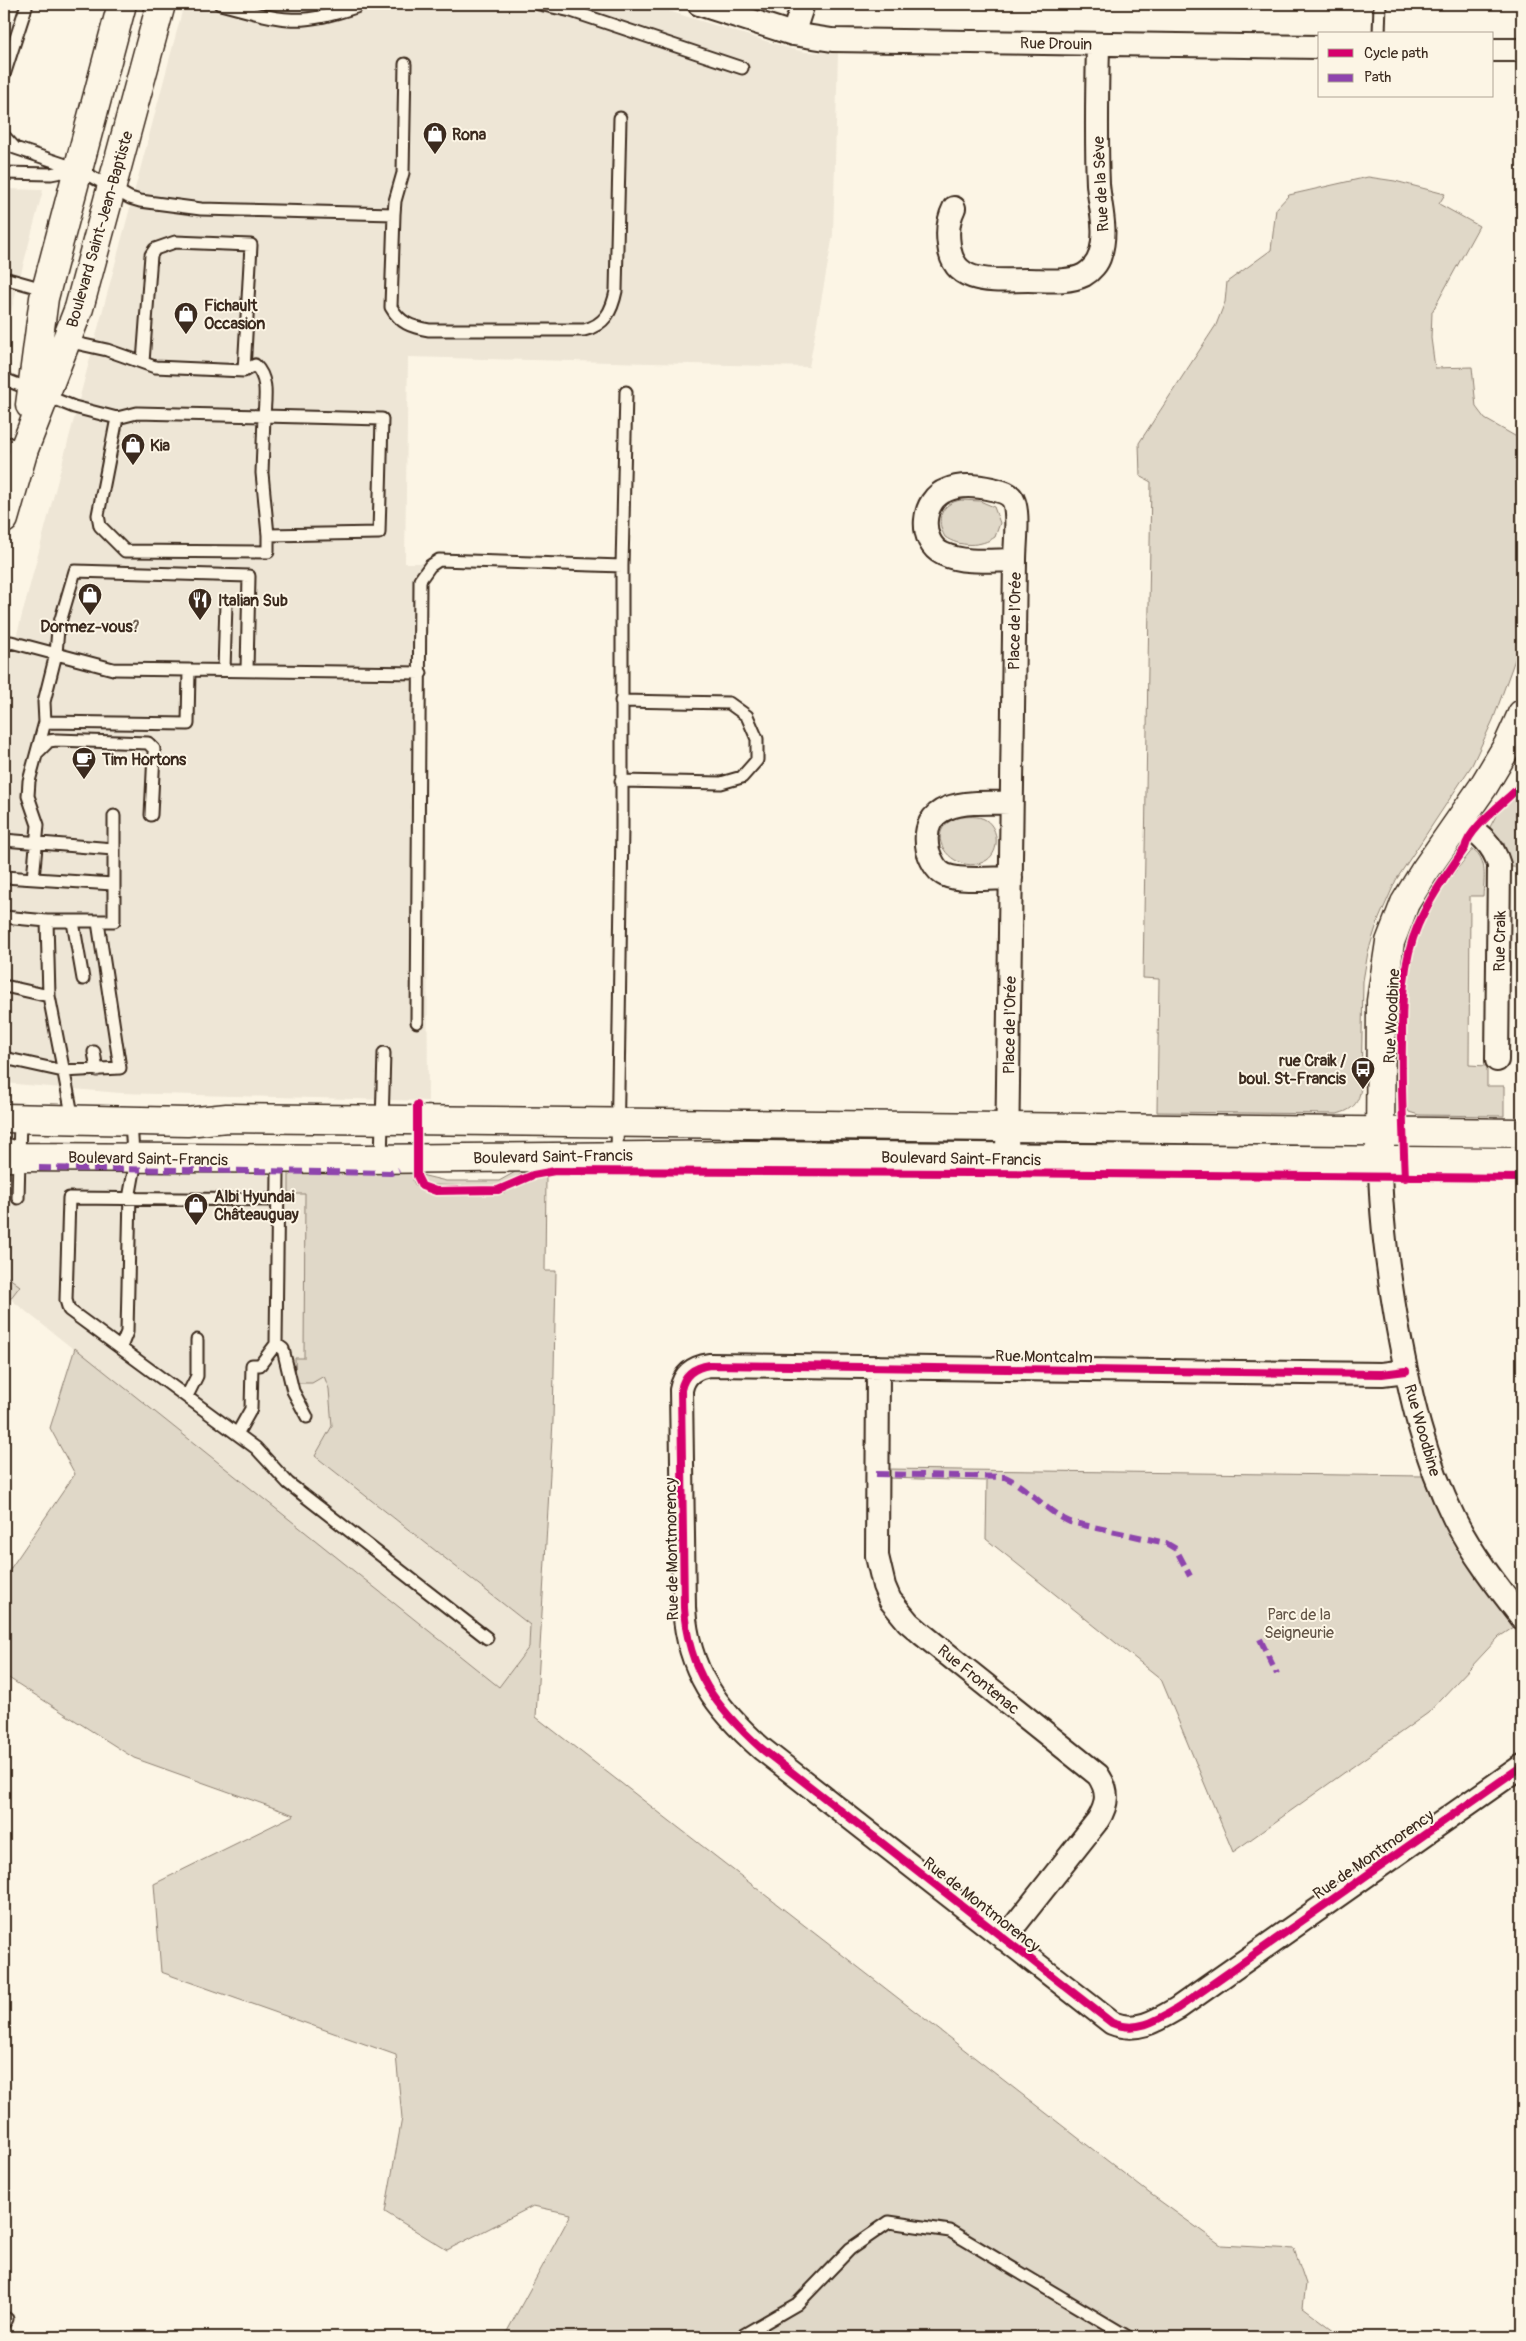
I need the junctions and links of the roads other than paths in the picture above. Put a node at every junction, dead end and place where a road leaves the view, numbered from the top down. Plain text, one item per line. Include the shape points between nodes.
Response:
1 (27, 4) edge
2 (122, 4) edge
3 (161, 4) edge
4 (220, 4) edge
5 (539, 4) edge
6 (699, 4) edge
7 (804, 4) edge
8 (1380, 4) edge
9 (359, 5) edge
10 (1379, 32) edge
11 (793, 34) junction
12 (1098, 44) junction
13 (1318, 47) edge
14 (1494, 50) edge
15 (1522, 50) edge
16 (405, 64) dead end
17 (742, 68) dead end
18 (4, 75) edge
19 (620, 118) dead end
20 (4, 136) edge
21 (78, 169) junction
22 (4, 173) edge
23 (111, 188) junction
24 (954, 208) dead end
25 (394, 214) junction
26 (4, 278) edge
27 (47, 290) junction
28 (53, 338) junction
29 (143, 362) junction
30 (244, 371) junction
31 (4, 380) edge
32 (626, 392) dead end
33 (39, 394) junction
34 (264, 416) junction
35 (118, 418) junction
36 (14, 445) edge
37 (4, 519) edge
38 (268, 535) junction
39 (1015, 560) junction
40 (622, 566) junction
41 (226, 602) dead end
42 (4, 646) edge
43 (56, 654) junction
44 (189, 670) junction
45 (224, 670) junction
46 (247, 670) junction
47 (421, 673) junction
48 (621, 701) junction
49 (1522, 714) edge
50 (45, 722) junction
51 (37, 753) junction
52 (621, 781) junction
53 (1011, 803) junction
54 (114, 816) dead end
55 (151, 816) dead end
56 (1461, 821) junction
57 (4, 840) edge
58 (38, 843) junction
59 (113, 849) junction
60 (4, 877) edge
61 (1011, 878) junction
62 (33, 879) junction
63 (113, 884) junction
64 (4, 917) edge
65 (48, 921) junction
66 (73, 922) junction
67 (98, 922) junction
68 (83, 979) dead end
69 (9, 987) dead end
70 (49, 996) junction
71 (417, 1022) dead end
72 (94, 1052) dead end
73 (384, 1053) dead end
74 (4, 1058) edge
75 (1498, 1060) dead end
76 (97, 1070) junction
77 (63, 1071) junction
78 (12, 1118) edge
79 (73, 1120) junction
80 (131, 1120) junction
81 (382, 1121) junction
82 (617, 1123) junction
83 (1008, 1128) junction
84 (1379, 1131) junction
85 (1522, 1133) edge
86 (9, 1155) edge
87 (617, 1155) junction
88 (1007, 1157) junction
89 (134, 1158) junction
90 (281, 1159) junction
91 (381, 1159) junction
92 (1380, 1160) junction
93 (1522, 1162) edge
94 (18, 1198) dead end
95 (131, 1198) junction
96 (277, 1200) junction
97 (197, 1340) dead end
98 (276, 1344) junction
99 (121, 1347) junction
100 (878, 1368) junction
101 (1406, 1370) junction
102 (685, 1377) joint
103 (187, 1396) junction
104 (307, 1418) dead end
105 (237, 1434) junction
106 (1520, 1611) edge
107 (487, 1638) dead end
108 (1522, 1766) edge
109 (1004, 1939) junction
110 (4, 2317) edge
111 (4, 2324) edge
112 (740, 2337) edge
113 (1128, 2337) edge

1 - 18 lane
2 - 21 main road, Boulevard Saint-Jean-Baptiste
3 - 23 main road, Boulevard Saint-Jean-Baptiste
4 - 9 lane via 286,20 304,19
5 - 17 lane via 571,11
6 - 11 street, Rue Drouin
7 - 11 street
8 - 10 lane
11 - 12 street, Rue Drouin via 832,40
12 - 13 street, Rue Drouin
12 - 24 street, Rue de la Sève via 1098,184 1104,229 1100,257 1094,268 1070,279 1051,280 984,279 964,274 955,266 949,248 948,223
14 - 15 street
16 - 25 lane via 403,173
19 - 25 lane via 616,291 609,314 595,327 584,330 429,330 408,326 391,307
20 - 21 lane via 15,148
21 - 22 lane via 51,174
21 - 23 lane
21 - 27 main road, Boulevard Saint-Jean-Baptiste
23 - 25 lane via 140,202 190,208
23 - 28 main road, Boulevard Saint-Jean-Baptiste via 79,308
26 - 27 lane
27 - 28 main road, Boulevard Saint-Jean-Baptiste
28 - 29 lane
28 - 33 main road, Boulevard Saint-Jean-Baptiste
29 - 30 lane via 155,367
29 - 30 lane via 154,249 175,242 251,245
30 - 34 lane via 255,365 265,379
31 - 33 lane
32 - 40 lane
33 - 35 lane
33 - 36 main road, Boulevard Saint-Jean-Baptiste
34 - 35 lane via 137,413
34 - 38 lane via 262,473
34 - 38 lane via 382,420 379,533
35 - 38 lane via 98,515 100,526 125,551 268,552
36 - 37 main road, Boulevard Saint-Jean-Baptiste
39 - 39 street, Place de l'Orée via 1015,507 1006,493 980,487 956,488 933,500 925,529 937,551 966,559
39 - 53 street, Place de l'Orée
40 - 47 lane via 439,560 420,580
40 - 48 lane
41 - 45 lane
42 - 43 lane via 11,642
43 - 44 lane via 113,669
43 - 46 lane via 58,629 75,571 248,576
43 - 50 lane via 44,702
44 - 45 lane
44 - 50 lane via 188,724
45 - 46 lane
46 - 47 lane
47 - 71 lane
48 - 52 lane
48 - 52 lane via 729,703 747,716 757,739 757,760 742,777 721,783
49 - 56 main road via 1490,776
50 - 51 lane
51 - 55 lane via 49,741 56,740 148,743 154,749
51 - 58 lane via 28,796 38,825
52 - 82 lane
53 - 61 street, Place de l'Orée
53 - 61 street via 961,803 945,808 929,826 927,842 932,862 947,876
54 - 59 lane
56 - 75 street, Rue Craik via 1490,844 1499,865
56 - 84 main road, Rue Woodbine via 1405,904 1390,942 1381,1001
57 - 58 lane
58 - 59 lane
58 - 62 lane
59 - 63 lane
60 - 62 lane
61 - 83 street, Place de l'Orée
62 - 63 lane
63 - 67 lane via 114,921
64 - 65 lane
65 - 66 lane
65 - 70 lane
66 - 67 lane
66 - 68 lane
67 - 76 lane via 120,1068
69 - 70 lane
70 - 77 lane
72 - 76 lane
73 - 81 lane
74 - 77 lane
76 - 77 lane
77 - 79 lane
78 - 79 main road, Boulevard Saint-Francis
78 - 86 lane
79 - 80 main road, Boulevard Saint-Francis
80 - 81 main road, Boulevard Saint-Francis
80 - 89 lane
81 - 82 main road, Boulevard Saint-Francis
81 - 91 lane
82 - 83 main road, Boulevard Saint-Francis
82 - 87 lane
83 - 84 main road, Boulevard Saint-Francis
83 - 88 street, Place de l'Orée
84 - 85 main road, Boulevard Saint-Francis
84 - 92 main road, Rue Woodbine
86 - 89 main road, Boulevard Saint-Francis
86 - 94 lane
87 - 88 main road, Boulevard Saint-Francis
87 - 91 main road, Boulevard Saint-Francis
88 - 92 main road, Boulevard Saint-Francis
89 - 90 main road, Boulevard Saint-Francis
89 - 95 lane
90 - 91 main road, Boulevard Saint-Francis
90 - 96 lane
92 - 93 main road, Boulevard Saint-Francis
92 - 101 street, Rue Woodbine via 1381,1207 1391,1289
95 - 96 lane
95 - 99 lane via 127,1332
95 - 99 lane via 70,1198 67,1305 69,1310
96 - 98 lane
97 - 103 lane via 197,1376
98 - 104 lane via 283,1349 293,1391
98 - 105 lane via 260,1365 252,1365 250,1409
99 - 103 lane
100 - 101 street, Rue Montcalm via 1382,1374
100 - 102 street, Rue Montcalm via 710,1365 700,1366
100 - 109 street, Rue Frontenac via 876,1537 880,1572 890,1600 922,1634 1098,1774 1106,1791 1104,1810 1098,1820
101 - 106 street, Rue Woodbine via 1418,1421 1442,1492 1487,1573
102 - 109 street, Rue de Montmorency via 681,1390 684,1608 688,1643 701,1677 734,1722 755,1742
103 - 105 lane
105 - 107 lane via 256,1448 288,1483
108 - 109 street, Rue de Montmorency via 1178,2008 1141,2027 1112,2023
110 - 111 lane via 7,2319
112 - 113 lane via 797,2304 850,2249 889,2222 950,2231

